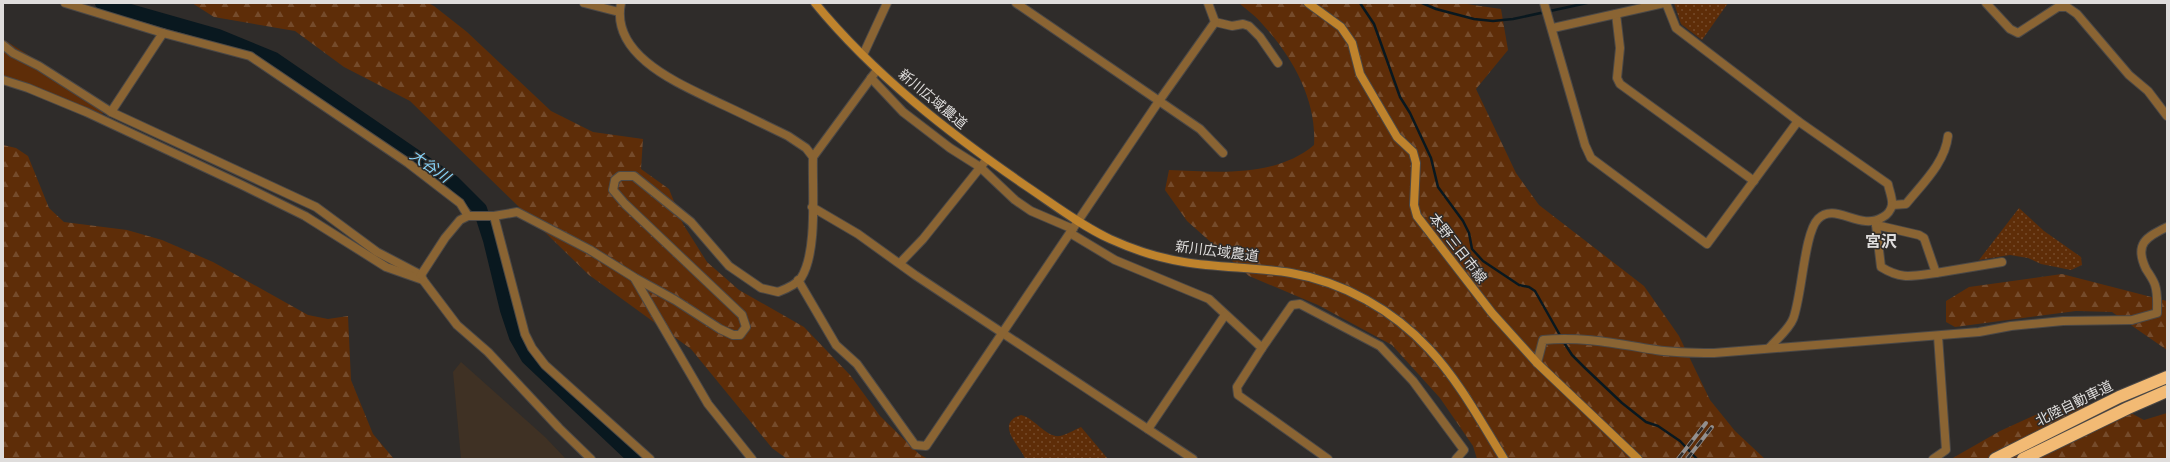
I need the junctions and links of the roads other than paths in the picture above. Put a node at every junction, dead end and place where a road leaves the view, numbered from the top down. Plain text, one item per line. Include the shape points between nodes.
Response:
1 (65, 3) edge
2 (584, 3) edge
3 (621, 3) edge
4 (815, 3) edge
5 (886, 3) edge
6 (1016, 3) edge
7 (1208, 3) edge
8 (1308, 3) edge
9 (1544, 3) edge
10 (1665, 3) edge
11 (1986, 3) edge
12 (619, 12) junction
13 (1616, 14) junction
14 (1215, 22) junction
15 (1552, 28) junction
16 (163, 33) junction
17 (3, 44) edge
18 (863, 56) junction
19 (1278, 63) dead end
20 (877, 70) junction
21 (871, 78) junction
22 (3, 80) edge
23 (1159, 101) junction
24 (111, 112) junction
25 (2167, 116) edge
26 (1798, 121) junction
27 (1948, 136) dead end
28 (1222, 153) dead end
29 (813, 157) junction
30 (986, 159) junction
31 (980, 167) junction
32 (1754, 181) junction
33 (1892, 205) junction
34 (812, 207) junction
35 (468, 216) junction
36 (494, 216) junction
37 (1078, 222) junction
38 (1876, 223) junction
39 (2167, 227) edge
40 (1072, 231) junction
41 (2002, 262) dead end
42 (900, 263) junction
43 (1936, 273) junction
44 (422, 278) junction
45 (635, 278) junction
46 (798, 280) junction
47 (1225, 315) junction
48 (1003, 332) junction
49 (1938, 336) junction
50 (1770, 347) junction
51 (1262, 348) junction
52 (1536, 363) junction
53 (2167, 377) edge
54 (2167, 391) edge
55 (1148, 429) junction
56 (591, 459) edge
57 (650, 459) edge
58 (752, 459) edge
59 (1193, 459) edge
60 (1328, 459) edge
61 (1456, 459) edge
62 (1504, 459) edge
63 (1638, 459) edge
64 (1933, 459) edge
65 (1995, 459) edge
66 (2023, 459) edge

1 - 16 street
2 - 12 street
3 - 12 street
4 - 18 street, 新川広域農道
5 - 18 street
6 - 23 street
7 - 14 street
8 - 52 street, 本野三日市線 via 1341,27 1352,42 1360,74 1397,137 1413,152 1416,163 1414,205 1417,216 1492,313
9 - 15 street
10 - 13 street
10 - 26 street via 1676,28
11 - 25 street via 2010,29 2018,33 2058,7 2067,7 2077,14 2129,75 2148,91
12 - 29 street via 629,43 662,75 788,136 806,148
13 - 15 street
13 - 32 street via 1620,48 1617,78 1620,84
14 - 19 street via 1249,26
14 - 23 street
15 - 32 street via 1591,158 1631,189 1707,244
16 - 24 street
16 - 35 street via 250,56 408,164 460,204
17 - 24 street via 13,53 39,66
18 - 20 street, 新川広域農道
20 - 21 street
20 - 30 street, 新川広域農道
21 - 29 street
21 - 31 street via 882,93 924,129
22 - 44 street via 86,112 242,185 305,216 386,268
23 - 28 street via 1200,129
23 - 37 street
24 - 44 street via 316,207 377,252
26 - 32 street
26 - 33 street via 1888,184
27 - 33 street via 1947,150 1941,160 1906,204
29 - 34 street
30 - 31 street
30 - 37 street, 新川広域農道
31 - 40 street via 1015,200 1031,211
31 - 42 street via 923,239
33 - 38 street via 1887,215
34 - 42 street via 852,230
34 - 46 street via 809,262
35 - 36 street
35 - 44 street via 460,220 445,238
36 - 45 street via 517,212 524,214
36 - 57 street via 523,327 532,348 545,365
37 - 40 street
37 - 62 street, 新川広域農道 via 1110,239 1182,262 1292,273 1359,294 1396,319 1429,349 1465,397
38 - 43 street via 1924,238
38 - 43 street via 1881,267 1894,275
38 - 50 street via 1836,214 1825,214 1817,220 1810,238 1793,320
39 - 49 street via 2148,236 2141,248 2141,258 2155,284 2158,298 2157,313 2132,320 2063,321
40 - 47 street via 1115,260 1208,299
40 - 48 street
41 - 43 street
42 - 48 street
44 - 56 street via 457,325 488,352
45 - 46 street via 733,335 740,335 746,327 742,314 613,190 615,180 620,176 634,176 691,222 729,266 761,288 778,292
45 - 58 street via 708,404
46 - 48 street via 836,345 857,364 915,445 922,447 926,446
47 - 51 street
47 - 55 street
48 - 55 street
49 - 50 street
49 - 64 street via 1946,450
50 - 52 street via 1714,353 1677,353 1618,343 1562,338 1543,340
51 - 60 street via 1237,387 1238,395
51 - 61 street via 1292,305 1300,304 1380,346 1413,381 1464,450
52 - 63 street, 本野三日市線
53 - 65 highway, 北陸自動車道 via 2112,400
54 - 66 highway, 北陸自動車道
55 - 59 street

